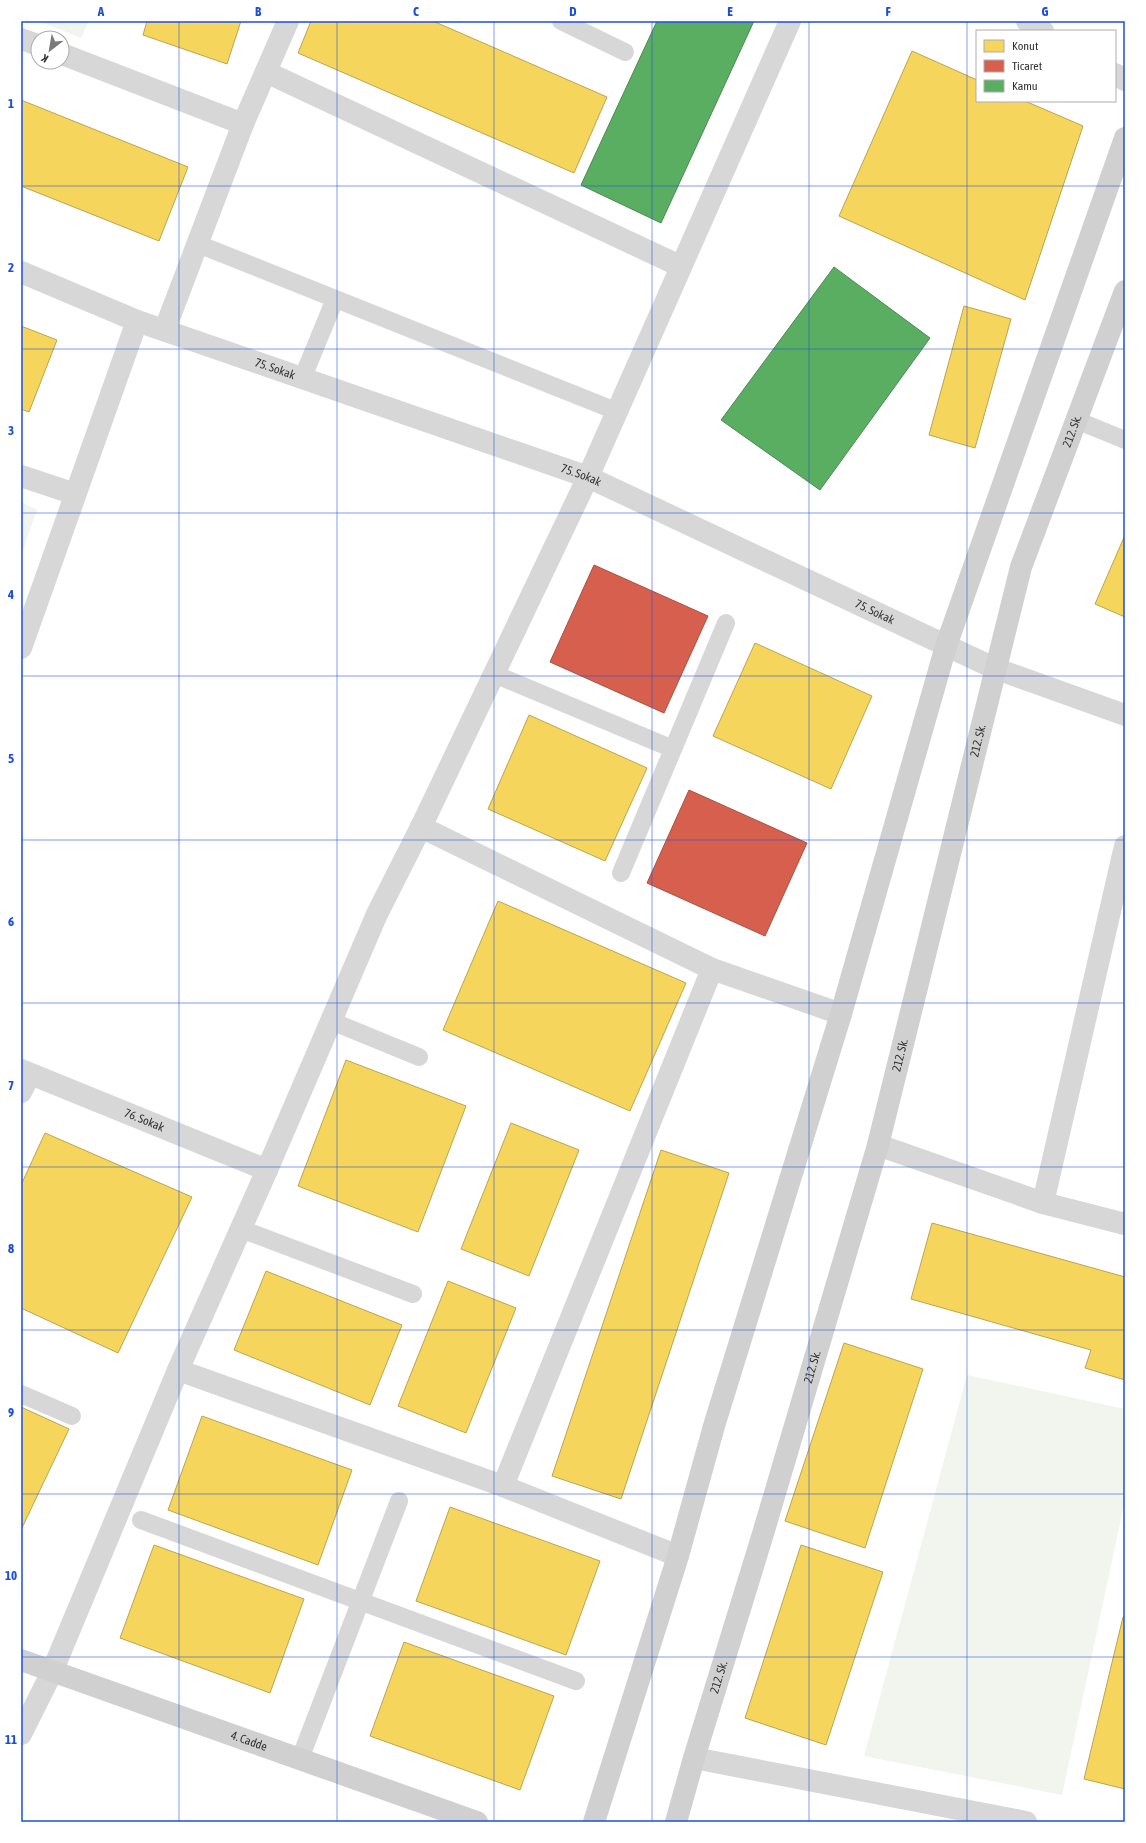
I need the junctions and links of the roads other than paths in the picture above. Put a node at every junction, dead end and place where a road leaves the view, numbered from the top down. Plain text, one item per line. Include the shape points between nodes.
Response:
1 (288, 21) edge
2 (561, 21) edge
3 (790, 21) edge
4 (1026, 21) edge
5 (1041, 30) edge
6 (625, 52) dead end
7 (70, 57) edge
8 (266, 72) junction
9 (1116, 75) edge
10 (1125, 80) edge
11 (243, 124) junction
12 (1125, 138) edge
13 (198, 244) junction
14 (680, 266) junction
15 (21, 272) edge
16 (1125, 291) edge
17 (335, 298) junction
18 (137, 321) junction
19 (165, 329) junction
20 (303, 377) junction
21 (616, 411) junction
22 (1076, 420) junction
23 (1125, 440) edge
24 (21, 476) edge
25 (588, 477) junction
26 (75, 494) junction
27 (726, 623) dead end
28 (946, 646) junction
29 (21, 648) edge
30 (994, 668) junction
31 (494, 674) junction
32 (1125, 715) edge
33 (673, 749) junction
34 (421, 827) junction
35 (1125, 846) edge
36 (620, 873) dead end
37 (712, 969) junction
38 (841, 1014) junction
39 (332, 1021) junction
40 (419, 1057) dead end
41 (24, 1079) edge
42 (878, 1146) junction
43 (267, 1170) junction
44 (1043, 1203) junction
45 (1125, 1224) edge
46 (241, 1229) junction
47 (412, 1294) dead end
48 (178, 1370) junction
49 (21, 1394) edge
50 (72, 1416) dead end
51 (503, 1486) junction
52 (399, 1501) dead end
53 (141, 1520) dead end
54 (678, 1556) junction
55 (361, 1602) junction
56 (21, 1660) edge
57 (52, 1672) junction
58 (576, 1682) dead end
59 (21, 1734) edge
60 (694, 1758) junction
61 (300, 1759) junction
62 (478, 1822) edge
63 (594, 1822) edge
64 (676, 1822) edge
65 (1026, 1822) edge

1 - 8 street
2 - 6 lane
3 - 14 street
4 - 5 street
7 - 11 street
8 - 11 street
8 - 14 street
9 - 10 street
11 - 13 street
12 - 28 street
13 - 17 lane
13 - 19 street
14 - 21 street
15 - 18 street, 75. Sokak
16 - 22 street, 212. Sk.
17 - 20 lane
17 - 21 lane
18 - 19 street, 75. Sokak
18 - 26 street
19 - 20 street, 75. Sokak
20 - 25 street, 75. Sokak
21 - 25 street
22 - 23 lane
22 - 30 street, 212. Sk. via 1021,567
24 - 26 street
25 - 28 street, 75. Sokak
25 - 31 street
26 - 29 street
27 - 33 lane
28 - 30 street, 75. Sokak
28 - 38 street
30 - 32 street, 75. Sokak
30 - 42 street, 212. Sk.
31 - 33 lane
31 - 34 street
33 - 36 lane
34 - 37 street
34 - 39 street via 378,914
35 - 44 street
37 - 38 street
37 - 51 street
38 - 54 street via 714,1426
39 - 40 lane
39 - 43 street
41 - 43 street, 76. Sokak
42 - 44 street
42 - 60 street, 212. Sk.
43 - 46 street
44 - 45 street
46 - 47 lane
46 - 48 street
48 - 51 street
48 - 57 street
49 - 50 lane
51 - 54 street
52 - 55 lane
53 - 55 lane
54 - 63 street
55 - 58 lane
55 - 61 lane
56 - 57 street, 4. Cadde
57 - 59 street
57 - 61 street, 4. Cadde
60 - 64 street, 212. Sk.
60 - 65 street
61 - 62 street, 4. Cadde

